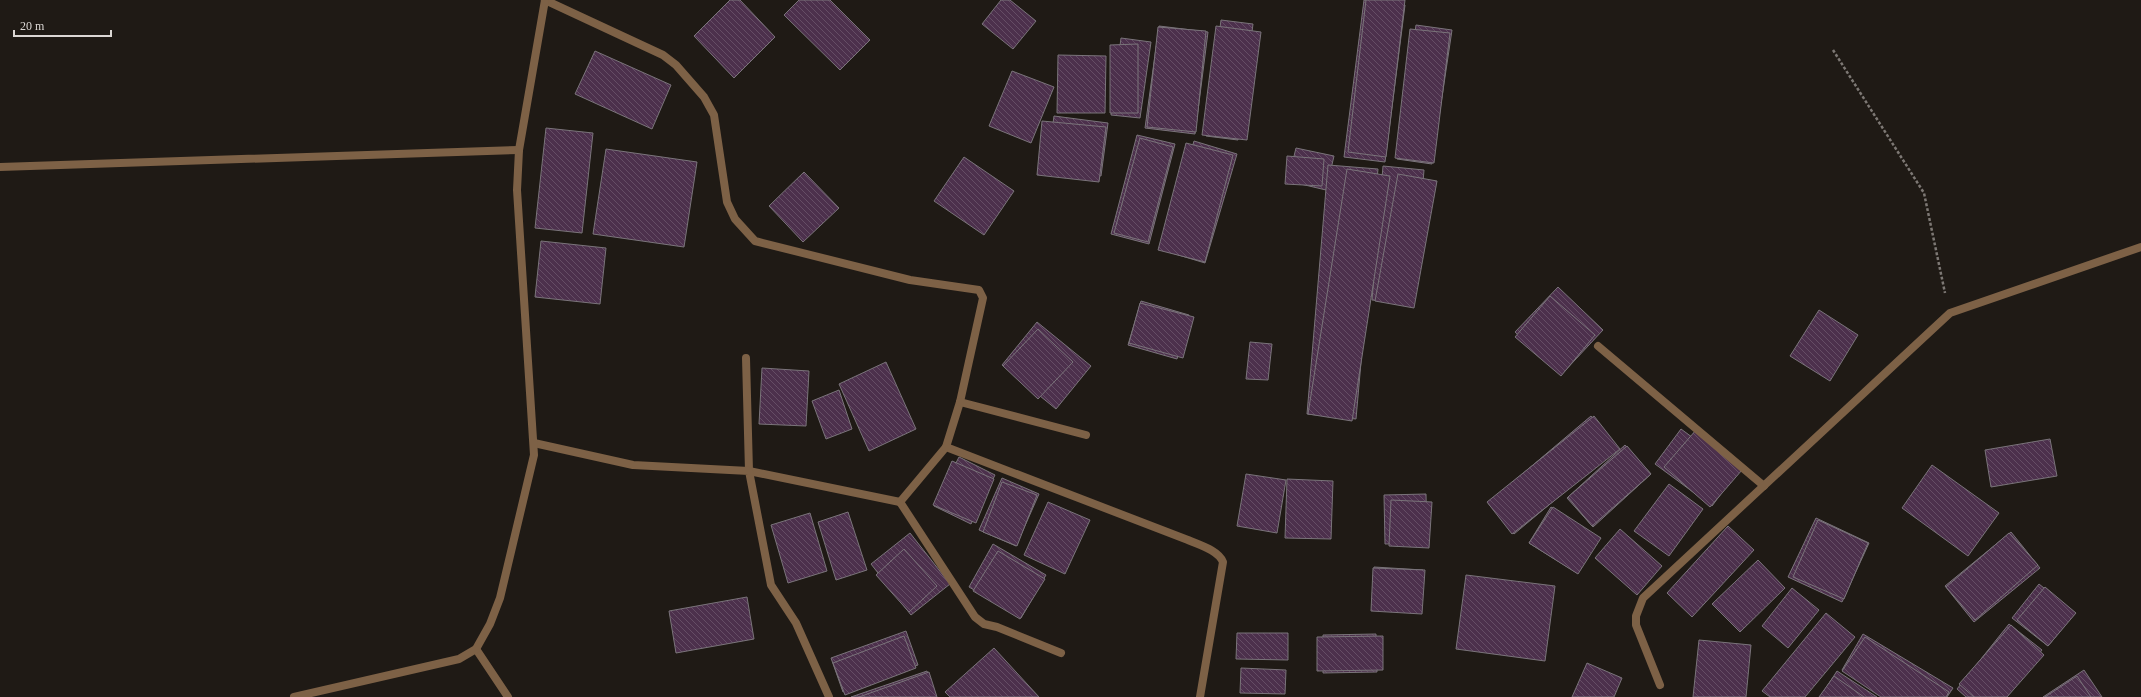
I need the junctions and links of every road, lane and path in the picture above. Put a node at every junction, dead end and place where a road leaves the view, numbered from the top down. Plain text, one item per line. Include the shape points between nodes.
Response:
1 (545, 0) edge
2 (1833, 50) dead end
3 (519, 150) junction
4 (0, 167) edge
5 (2141, 247) edge
6 (1950, 313) junction
7 (1598, 346) dead end
8 (746, 358) dead end
9 (960, 402) junction
10 (1086, 436) dead end
11 (534, 443) junction
12 (946, 447) junction
13 (749, 471) junction
14 (1764, 486) junction
15 (900, 502) junction
16 (476, 649) junction
17 (1061, 653) dead end
18 (1660, 686) dead end
19 (294, 697) edge
20 (508, 697) edge
21 (829, 697) edge
22 (1200, 697) edge

1 - 3 street
1 - 9 street via 663,55 676,65 704,97 714,115 727,202 735,219 755,241 910,280 979,290 983,298 980,317
2 - 6 path via 1924,193
3 - 4 street
3 - 11 street via 517,190
5 - 6 street
6 - 14 street
7 - 14 street
8 - 13 street
9 - 10 street
9 - 12 street
11 - 13 street via 633,465
11 - 16 street via 534,455 500,598 490,624
12 - 15 street
12 - 22 street via 1188,540 1222,558
13 - 15 street
13 - 21 street via 771,584 796,623
14 - 18 street via 1643,598 1636,616 1636,625
15 - 17 street via 975,617 984,624
16 - 19 street via 459,659
16 - 20 street

